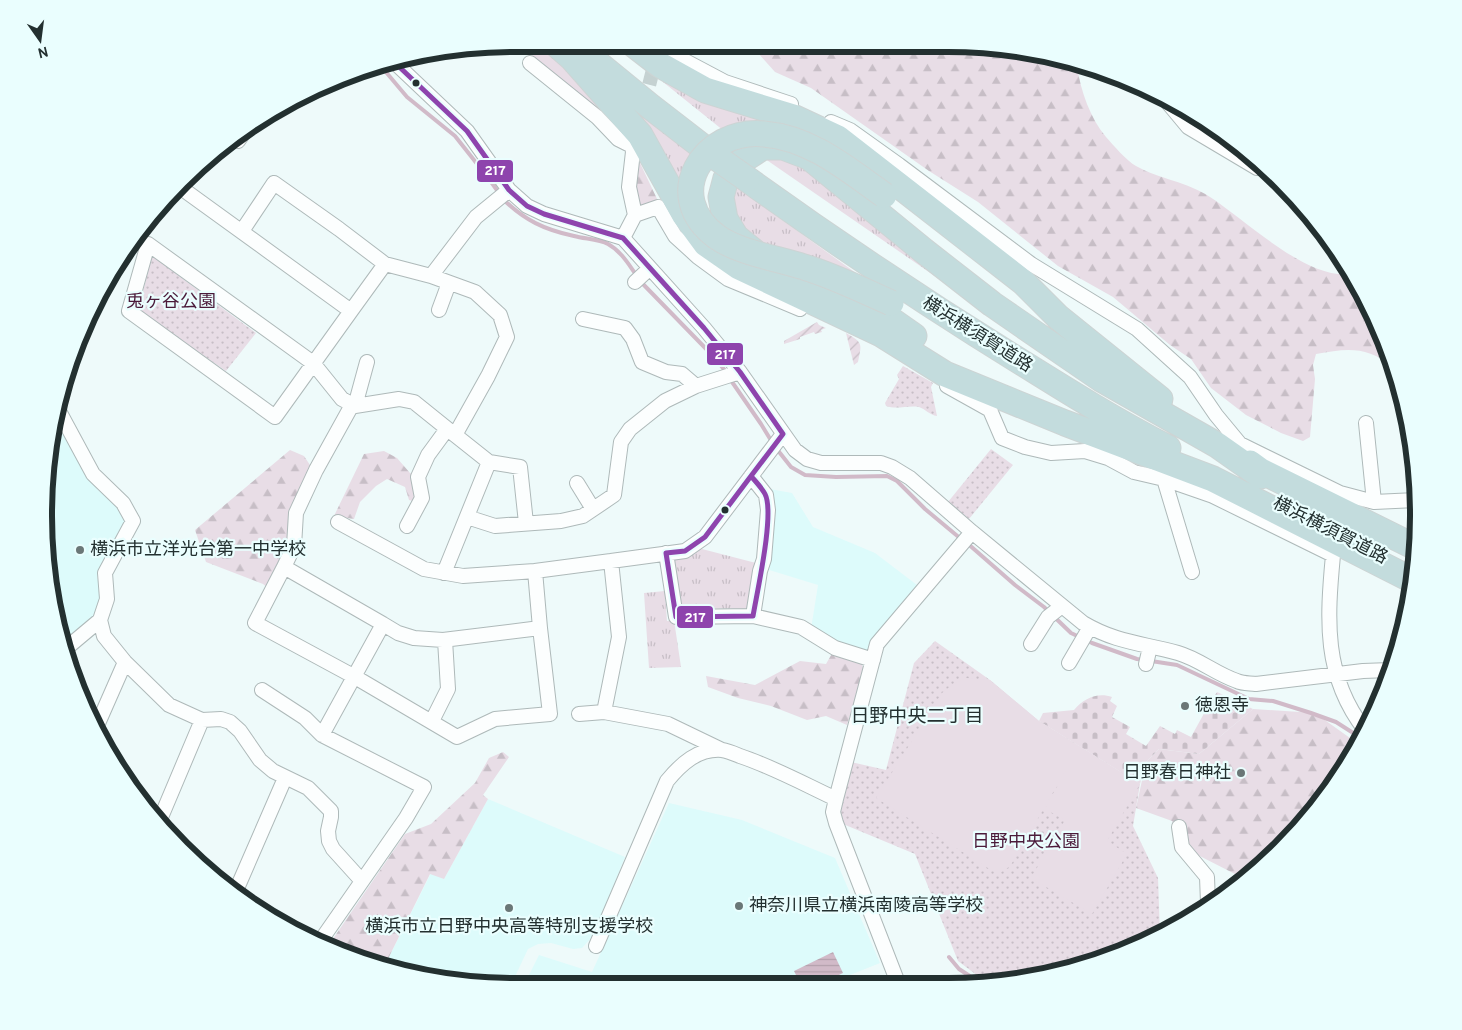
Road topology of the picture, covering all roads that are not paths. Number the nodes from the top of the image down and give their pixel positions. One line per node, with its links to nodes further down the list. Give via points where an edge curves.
1 (565, 52): 28 (highway, via 640,135 684,214 706,244 739,267 881,334 945,374)
2 (584, 52): 9 (highway, 横浜横須賀道路, via 651,107)
3 (611, 52): 9 (highway, 横浜横須賀道路)
4 (643, 52): 21 (highway, via 705,90 793,117 838,138 1023,282)
5 (668, 52): 39 (street, via 726,82 794,105 850,130 1031,264 1137,329 1190,377 1240,444 1340,493)
6 (530, 63): 13 (street, via 597,117 618,139 634,145 629,186)
7 (399, 67): 11 (street, via 467,131)
8 (1177, 114): 10 (street, via 1188,127)
9 (725, 152): 27 (highway, 横浜横須賀道路)
10 (1244, 160)
11 (508, 190): 15 (street, via 527,206 544,214); 17 (street, via 476,217)
12 (185, 191): 14 (street)
13 (635, 216): 15 (street); 36 (street, via 658,207 675,236 728,279 868,340 990,410 1002,438 1051,453 1085,451 1108,458 1134,472)
14 (242, 231): 16 (street, via 274,183); 19 (street)
15 (613, 239): 25 (street, via 643,274 704,328)
16 (385, 264): 17 (street); 19 (street)
17 (431, 276): 18 (street)
18 (449, 283): 20 (street); 32 (street, via 475,292 500,315 506,337 488,376)
19 (351, 310): 24 (street)
20 (439, 310)
21 (1058, 317): 27 (highway, bridge, via 1017,293 826,154 801,142 754,134 733,138 710,151 695,169 691,203 703,224 718,238 830,276 891,303 1025,376); 46 (highway, via 1171,407 1261,471)
22 (583, 319): 26 (street, via 625,328 642,362 666,372 682,374)
23 (367, 362): 29 (street)
24 (313, 363): 24 (street, via 275,417 129,311 148,244); 29 (street, via 342,399)
25 (738, 373): 26 (street); 33 (street)
26 (696, 386): 40 (street, via 665,401 630,429 620,442 614,495)
27 (1093, 389): 28 (highway, via 809,157 783,147 763,147 742,160 726,178 720,197 725,219 736,237 754,253 884,315); 47 (highway, 横浜横須賀道路, via 1217,445 1261,476); 51 (highway, 横浜横須賀道路, via 1159,444)
28 (993, 393): 55 (highway, via 1213,479)
29 (354, 405): 32 (street, via 400,399 414,402); 50 (street, via 316,470 296,513 294,546)
30 (63, 418): 58 (street, via 93,474 123,503 133,521 105,573 107,600)
31 (1366, 423): 39 (street)
32 (451, 432): 34 (street); 44 (street, via 428,455 418,477 422,498)
33 (781, 437): 35 (street); 45 (street, via 807,459 821,463 892,466 910,478)
34 (489, 462): 41 (street); 43 (street, via 520,467)
35 (752, 476): 48 (street, via 705,538 685,551); 57 (street, via 766,495 768,510 764,559)
36 (1164, 479): 53 (street); 69 (street, via 1213,496 1334,555 1328,607 1331,651)
37 (578, 483): 40 (street)
38 (1410, 500): 39 (street)
39 (1374, 502)
40 (593, 509): 43 (street, via 583,516 561,521)
41 (467, 517): 43 (street, via 495,526); 54 (street)
42 (338, 522): 54 (street, via 424,569)
43 (526, 523)
44 (407, 526)
45 (971, 534): 56 (street); 65 (street, via 877,644)
46 (1409, 544)
47 (1408, 551)
48 (666, 553): 49 (street); 57 (street, via 676,617)
49 (611, 561): 52 (street); 72 (street, via 619,637)
50 (284, 567): 59 (street); 70 (street, via 255,623)
51 (1407, 570)
52 (535, 571): 54 (street, via 463,576); 60 (street)
53 (1192, 572)
54 (444, 573)
55 (1406, 577)
56 (1056, 610): 61 (street); 64 (street)
57 (753, 616): 65 (street, via 801,628 836,648)
58 (100, 620): 63 (street); 66 (street, via 104,636)
59 (383, 624): 62 (street, via 414,638); 70 (street)
60 (540, 628): 62 (street); 76 (street, via 550,714 495,719 457,737)
61 (1086, 634): 67 (street); 69 (street, via 1118,640 1148,655 1178,653 1193,659 1226,683 1256,684)
62 (445, 640): 76 (street, via 448,689)
63 (71, 644)
64 (1031, 644)
65 (873, 660): 81 (street)
66 (125, 662): 74 (street); 75 (street, via 169,705)
67 (1069, 663)
68 (1383, 670): 69 (street)
69 (1337, 675): 77 (street)
70 (354, 677): 76 (street); 78 (street)
71 (262, 690): 78 (street, via 305,718)
72 (604, 712): 73 (street); 79 (street, via 668,724)
73 (579, 714)
74 (100, 719)
75 (202, 720): 80 (street, via 221,718 236,727 260,760); 82 (street)
76 (432, 721)
77 (1360, 724)
78 (322, 735): 84 (street, via 424,788)
79 (722, 750): 81 (street, via 754,761); 88 (street, via 692,758 680,765 667,781)
80 (285, 778): 84 (street, via 308,788 331,811 328,831 333,850); 85 (street)
81 (836, 799): 89 (street, via 836,824)
82 (162, 814)
83 (1179, 826): 86 (street, via 1182,848 1207,877)
84 (362, 880): 87 (street)
85 (238, 886)
86 (1208, 897)
87 (324, 936)
88 (596, 946)
89 (896, 978)

